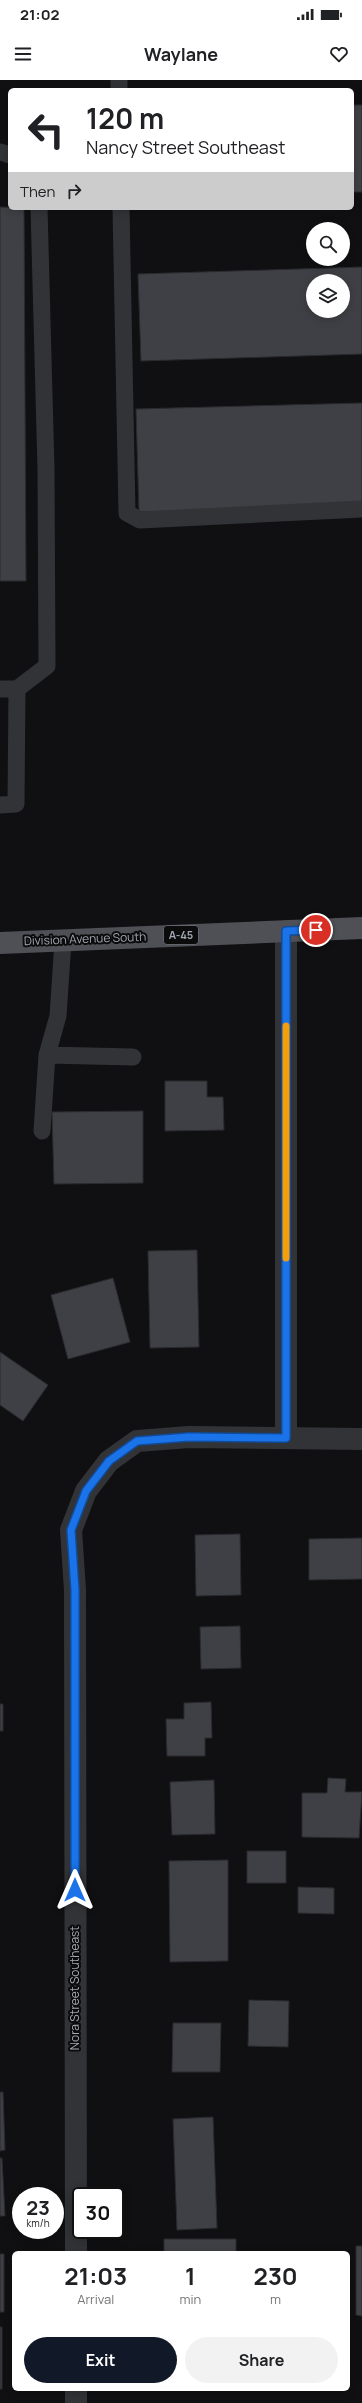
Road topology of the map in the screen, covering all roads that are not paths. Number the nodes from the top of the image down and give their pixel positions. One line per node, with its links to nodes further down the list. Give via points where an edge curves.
1 (39, 210): 4 (lane, via 46,469 47,666)
2 (121, 210): 3 (lane, via 126,513 140,520)
3 (362, 509)
4 (8, 689): 5 (lane, via 16,804)
5 (0, 805)
6 (362, 928): 7 (main road, Division Avenue South / A-45)
7 (286, 931): 8 (main road, Division Avenue South / A-45); 13 (street)
8 (63, 940): 9 (main road, Division Avenue South / A-45); 10 (lane, via 58,1016)
9 (0, 943)
10 (47, 1055): 11 (lane); 12 (lane)
11 (133, 1057)
12 (42, 1131)
13 (286, 1438): 14 (street, Nora Street Southeast); 15 (street, Nora Street Southeast, via 189,1437 137,1441 109,1461 86,1491 71,1530 75,1590)
14 (362, 1439)
15 (76, 2251)
16 (76, 2391): 17 (street)
17 (76, 2403)

